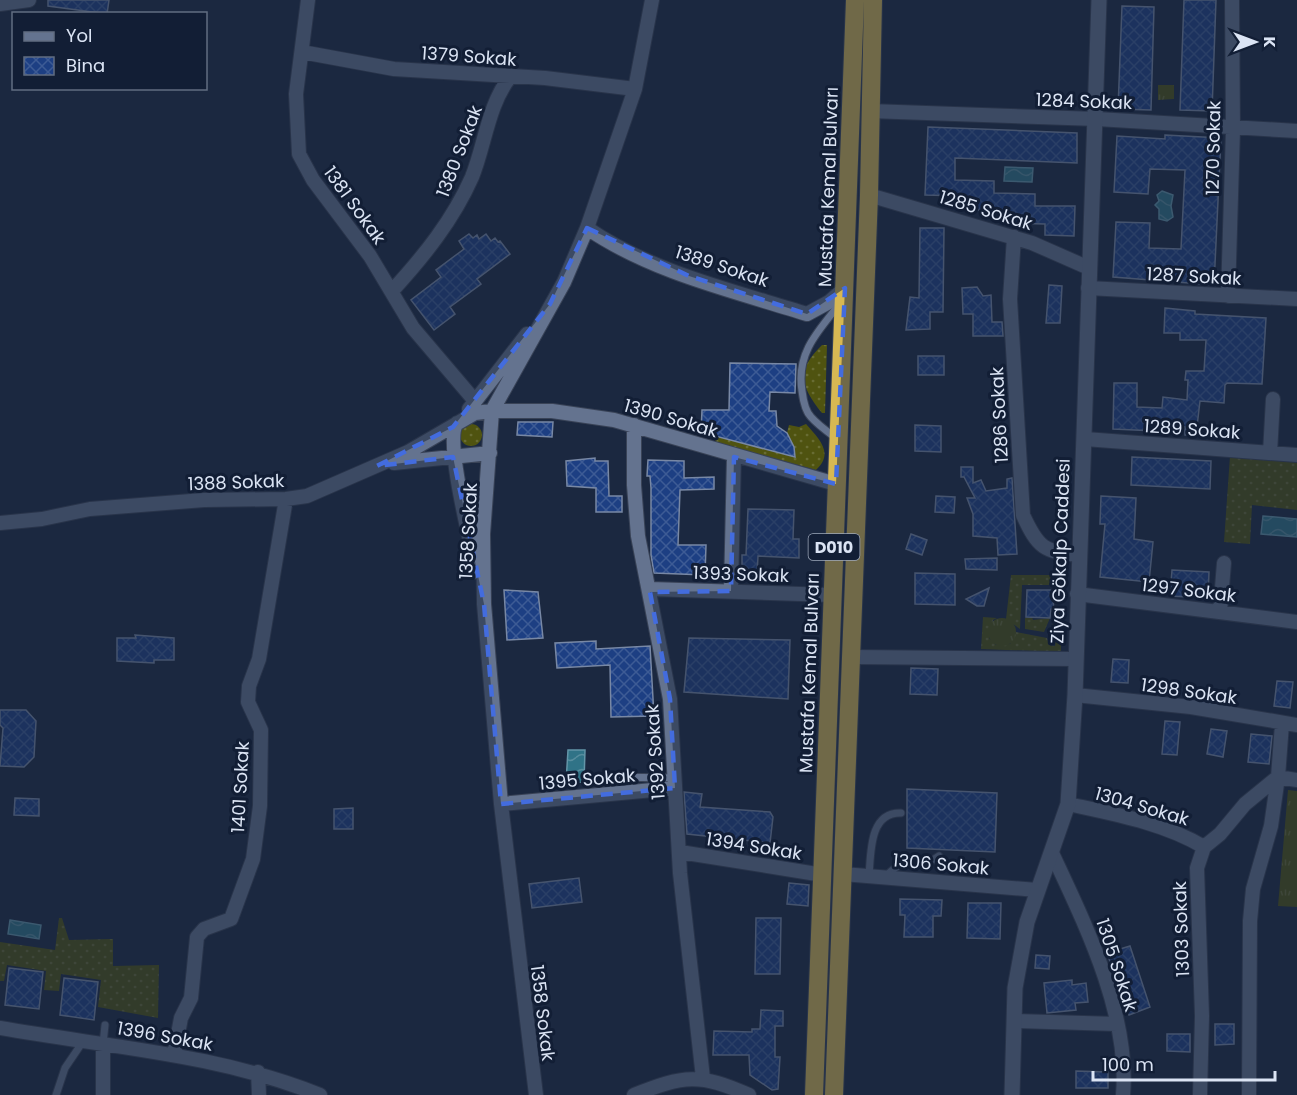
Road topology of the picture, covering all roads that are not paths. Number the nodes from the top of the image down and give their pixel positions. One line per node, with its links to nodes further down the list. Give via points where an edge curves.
1 (29, 0): 8 (street)
2 (308, 0): 9 (street, 1381 Sokak)
3 (652, 0): 11 (street, 1358 Sokak)
4 (855, 0): 22 (highway, Mustafa Kemal Bulvarı / D010)
5 (873, 0): 12 (highway, D010)
6 (1099, 0): 13 (street, Ziya Gökalp Caddesi)
7 (1232, 0): 14 (street, 1270 Sokak)
8 (0, 4)
9 (302, 52): 10 (street, 1379 Sokak, via 394,69); 21 (street, 1381 Sokak, via 296,94 299,154 313,180)
10 (510, 77): 11 (street, 1379 Sokak); 21 (street, 1380 Sokak, via 490,118 472,176 447,225)
11 (635, 89): 17 (street, 1358 Sokak)
12 (870, 111): 13 (street, 1284 Sokak); 16 (highway, D010)
13 (1096, 119): 14 (street, 1284 Sokak); 19 (street, Ziya Gökalp Caddesi)
14 (1233, 129): 15 (street, 1284 Sokak); 23 (street, 1270 Sokak)
15 (1297, 131)
16 (868, 195): 18 (street, 1285 Sokak); 51 (highway, D010)
17 (587, 228): 22 (street, 1389 Sokak, via 624,249 688,276 807,314); 25 (street, 1358 Sokak)
18 (1014, 237): 19 (street, 1285 Sokak); 42 (street, 1286 Sokak, via 1010,299 1023,516 1032,537 1043,548)
19 (1089, 268): 20 (street, Ziya Gökalp Caddesi)
20 (1088, 288): 23 (street, 1287 Sokak); 31 (street, Ziya Gökalp Caddesi)
21 (392, 291): 27 (street, 1381 Sokak, via 413,328)
22 (844, 293): 32 (highway, Mustafa Kemal Bulvarı / D010); 32 (lane, via 804,352 800,367 803,400 810,417)
23 (1228, 296): 24 (street, 1287 Sokak)
24 (1297, 299)
25 (550, 304): 27 (street); 28 (street, 1358 Sokak)
26 (1273, 399): 34 (street)
27 (475, 401): 30 (street)
28 (492, 411): 29 (street, 1390 Sokak, via 552,411); 30 (street, 1388 Sokak, via 475,413); 33 (street, 1358 Sokak)
29 (634, 425): 36 (street, 1390 Sokak); 44 (street, 1392 Sokak, via 638,536)
30 (453, 428): 37 (street); 38 (street, 1388 Sokak)
31 (1084, 439): 34 (street, 1289 Sokak); 42 (street, Ziya Gökalp Caddesi)
32 (838, 440): 39 (highway, Mustafa Kemal Bulvarı / D010)
33 (490, 453): 37 (street); 48 (street, 1358 Sokak, via 483,534)
34 (1270, 453): 35 (street, 1289 Sokak)
35 (1297, 455)
36 (734, 456): 39 (street, 1390 Sokak); 45 (street)
37 (454, 457): 38 (street); 48 (street)
38 (377, 466): 40 (street, 1388 Sokak, via 307,496)
39 (836, 484): 47 (highway, Mustafa Kemal Bulvarı / D010)
40 (286, 499): 41 (street, 1388 Sokak, via 90,509); 78 (street, 1401 Sokak, via 259,659 249,686 248,702 261,730 262,749 253,859 231,919 204,929 197,937 191,998 181,1018)
41 (0, 523)
42 (1079, 555): 46 (street, Ziya Gökalp Caddesi)
43 (1224, 563): 49 (street)
44 (650, 589): 45 (street, 1393 Sokak); 59 (street, 1392 Sokak, via 670,699)
45 (731, 591): 47 (street, 1393 Sokak)
46 (1077, 594): 49 (street, 1297 Sokak); 52 (street, Ziya Gökalp Caddesi)
47 (832, 595): 68 (highway, Mustafa Kemal Bulvarı / D010)
48 (484, 603): 60 (street, 1358 Sokak)
49 (1220, 612): 50 (street, 1297 Sokak)
50 (1297, 622)
51 (851, 657): 52 (street); 67 (highway, D010)
52 (1075, 659): 53 (street, Ziya Gökalp Caddesi)
53 (1075, 694): 54 (street, 1298 Sokak, via 1191,707); 61 (street, Ziya Gökalp Caddesi)
54 (1282, 724): 55 (street, 1298 Sokak); 57 (street)
55 (1297, 726)
56 (609, 777): 59 (lane)
57 (1278, 777): 58 (street); 63 (street, via 1245,804); 93 (street, via 1250,921)
58 (1297, 780)
59 (675, 783): 60 (street, 1395 Sokak); 64 (street, 1392 Sokak)
60 (501, 804): 85 (street, 1358 Sokak)
61 (1068, 804): 63 (street, 1304 Sokak, via 1119,815 1186,837); 65 (street, Ziya Gökalp Caddesi)
62 (901, 813): 69 (lane, via 879,823 874,831)
63 (1204, 847): 92 (street, 1303 Sokak, via 1197,868 1202,1016)
64 (680, 852): 68 (street, 1394 Sokak); 80 (street, 1392 Sokak)
65 (1052, 853): 71 (street, Ziya Gökalp Caddesi); 73 (street, 1305 Sokak, via 1089,933)
66 (939, 856): 70 (lane, via 935,860 902,862)
67 (843, 874): 69 (street, 1306 Sokak); 89 (highway, D010)
68 (823, 875): 88 (highway, Mustafa Kemal Bulvarı / D010)
69 (868, 876): 70 (street, 1306 Sokak)
70 (886, 878): 71 (street, 1306 Sokak)
71 (1037, 890): 72 (street, Ziya Gökalp Caddesi, via 1015,988)
72 (1014, 1021): 73 (street); 90 (street, Ziya Gökalp Caddesi)
73 (1118, 1024): 91 (street, 1305 Sokak, via 1125,1074)
74 (105, 1025): 77 (lane)
75 (0, 1028): 76 (street, 1396 Sokak)
76 (82, 1043): 77 (street, 1396 Sokak); 81 (lane, via 65,1068)
77 (103, 1044): 78 (street, 1396 Sokak); 82 (street)
78 (174, 1055): 79 (street, 1396 Sokak)
79 (258, 1072): 83 (street); 84 (street, 1396 Sokak)
80 (703, 1078): 86 (street, via 656,1086); 87 (street)
81 (56, 1095)
82 (103, 1095)
83 (259, 1095)
84 (320, 1095)
85 (536, 1095)
86 (634, 1095)
87 (749, 1095)
88 (814, 1095)
89 (834, 1095)
90 (1012, 1095)
91 (1123, 1095)
92 (1200, 1095)
93 (1249, 1095)

